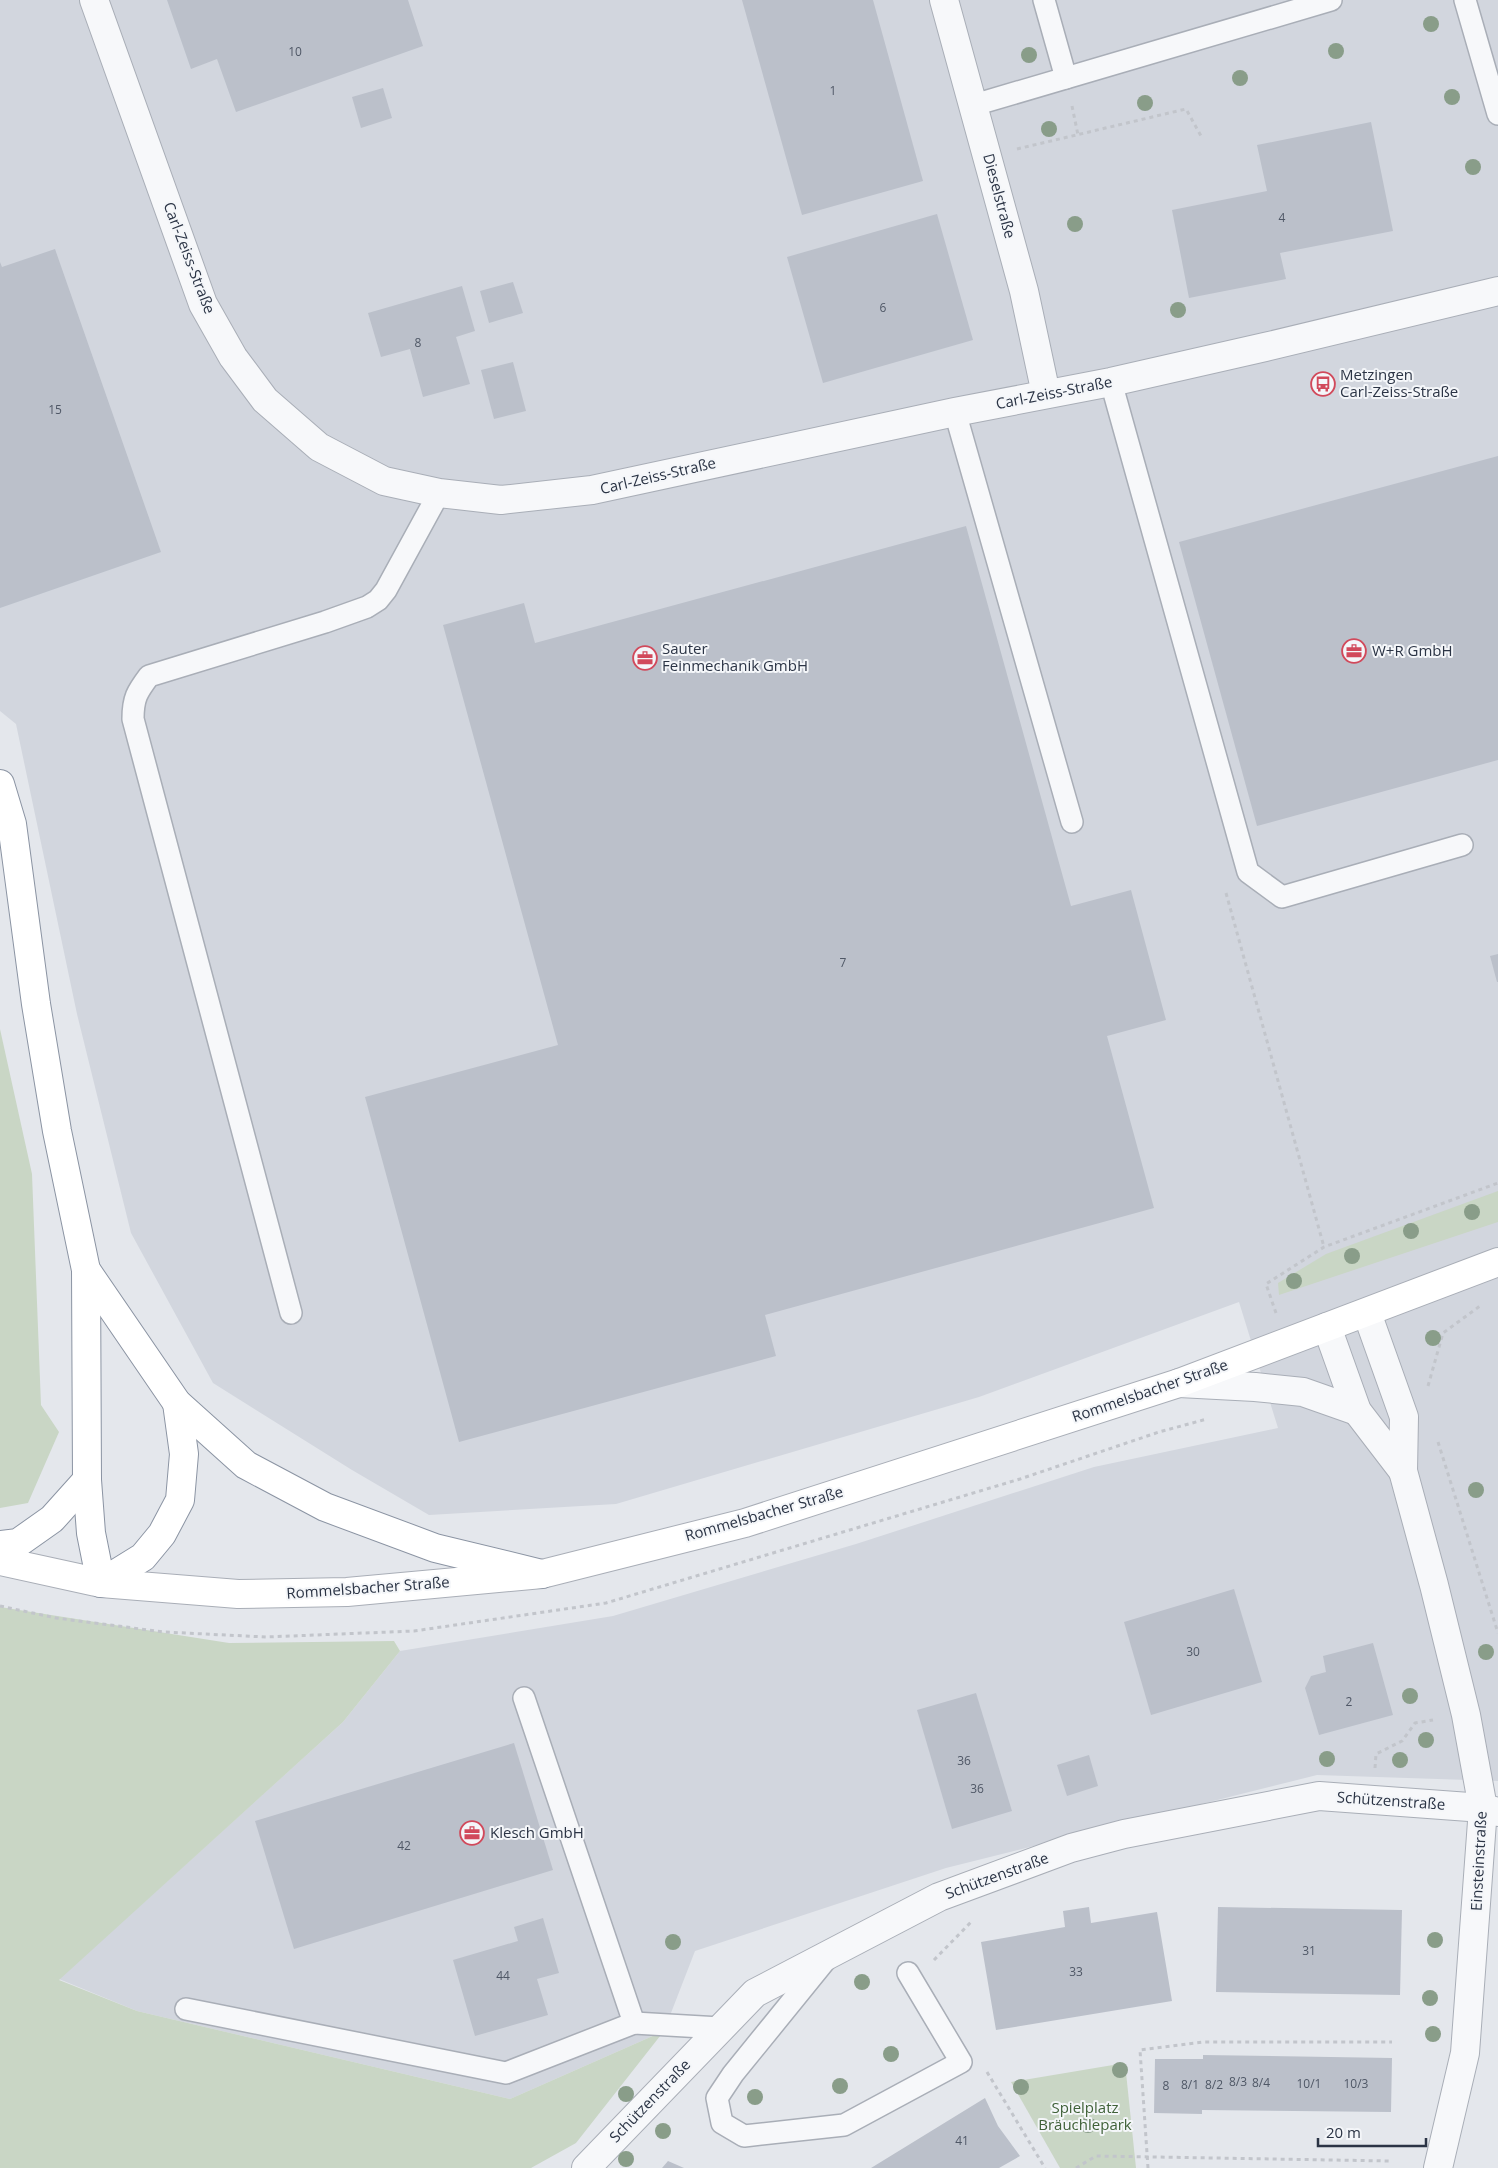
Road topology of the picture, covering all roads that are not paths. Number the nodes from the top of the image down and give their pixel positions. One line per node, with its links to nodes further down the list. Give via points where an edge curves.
1 (94, 0): 13 (street, Carl-Zeiss-Straße, via 204,304 233,357 265,400 319,447 384,481)
2 (944, 0): 7 (street, Dieselstraße)
3 (1044, 0): 6 (lane)
4 (1331, 0): 6 (lane)
5 (1465, 0): 8 (lane)
6 (1066, 78): 7 (lane)
7 (974, 105): 11 (street, Dieselstraße, via 1024,291)
8 (1498, 114)
9 (1498, 291): 10 (street, Carl-Zeiss-Straße)
10 (1111, 382): 11 (street, Carl-Zeiss-Straße); 17 (lane, via 1248,872 1282,897)
11 (1046, 394): 12 (street, Carl-Zeiss-Straße)
12 (955, 412): 13 (street, Carl-Zeiss-Straße, via 592,490 501,500); 16 (lane)
13 (439, 493): 20 (lane, via 378,600 325,622 149,676 136,693 133,705 133,719)
14 (0, 784): 15 (main road)
15 (6, 817): 19 (main road, via 56,1131)
16 (1072, 822)
17 (1462, 845)
18 (1498, 1262): 21 (main road, Rommelsbacher Straße)
19 (86, 1270): 24 (main road); 27 (main road)
20 (291, 1313)
21 (1367, 1313): 22 (main road, Rommelsbacher Straße); 26 (street, Einsteinstraße, via 1404,1417)
22 (1327, 1328): 23 (main road, Rommelsbacher Straße); 25 (street, Einsteinstraße)
23 (1179, 1383): 25 (street, via 1304,1392); 30 (main road, Rommelsbacher Straße, via 745,1523)
24 (177, 1403): 30 (main road, via 246,1465 325,1507 435,1548); 31 (main road, via 184,1454 180,1500 162,1534 143,1556)
25 (1364, 1421): 26 (street, Einsteinstraße)
26 (1403, 1471): 33 (street, Einsteinstraße)
27 (87, 1480): 28 (main road, via 52,1519 18,1543); 31 (main road, via 91,1533)
28 (0, 1545)
29 (0, 1561): 31 (main road, Rommelsbacher Straße)
30 (542, 1574): 31 (main road, Rommelsbacher Straße, via 347,1592 238,1594)
31 (101, 1583)
32 (524, 1698): 37 (lane)
33 (1491, 1810): 34 (street, Schützenstraße, via 1319,1796 1124,1834 1071,1848 939,1897); 40 (street, Einsteinstraße, via 1465,2054)
34 (832, 1951): 35 (lane, via 716,2098 722,2124 744,2136 844,2125 961,2062); 38 (street, Schützenstraße, via 755,1993)
35 (908, 1973)
36 (186, 2009): 37 (lane, via 506,2073)
37 (634, 2023): 38 (lane)
38 (720, 2028): 39 (street, Schützenstraße)
39 (586, 2168)
40 (1438, 2168)

